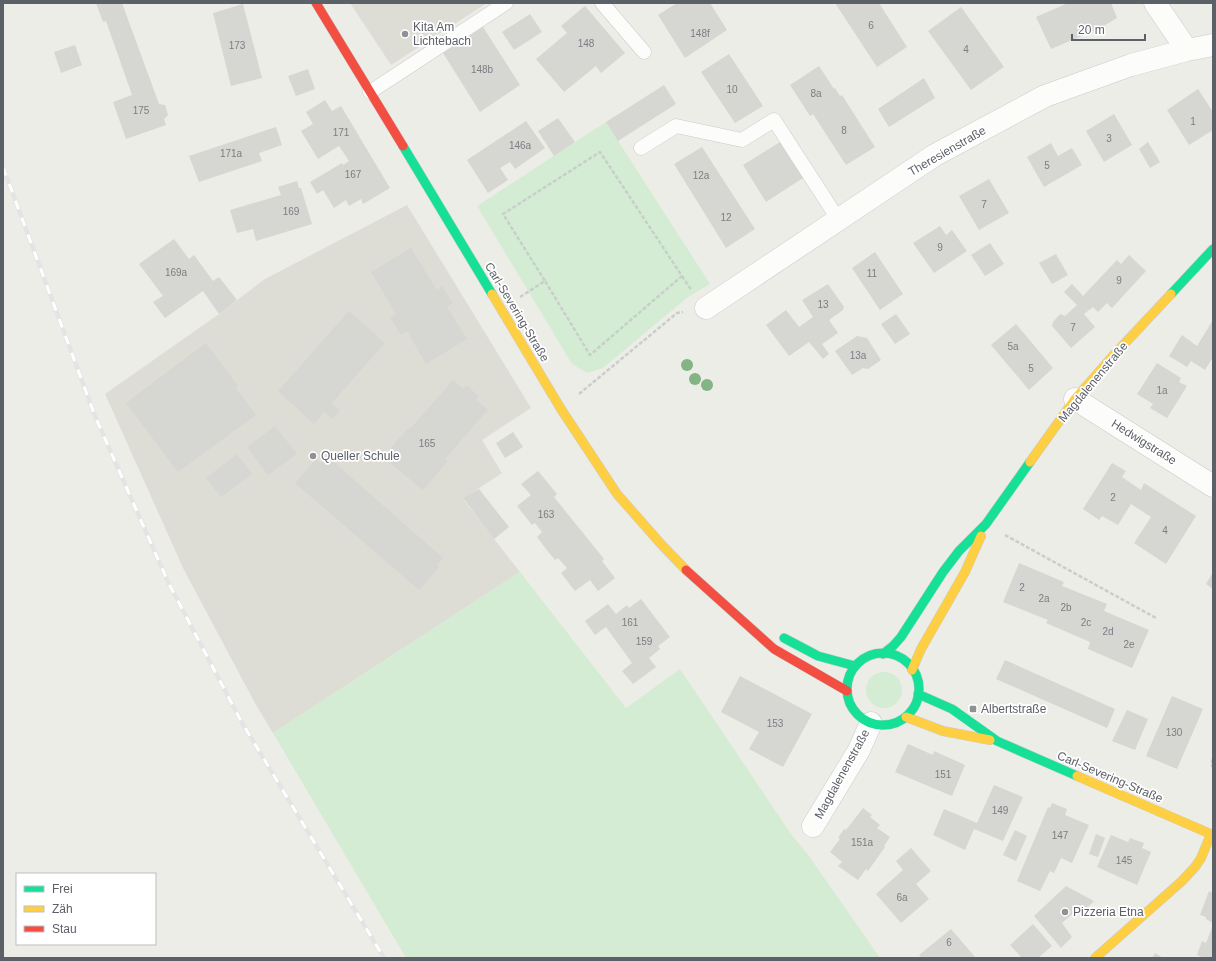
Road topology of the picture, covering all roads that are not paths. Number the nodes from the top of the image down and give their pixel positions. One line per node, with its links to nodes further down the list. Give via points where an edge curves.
1 (316, 3): 8 (street, Carl-Severing-Straße)
2 (506, 3): 8 (lane)
3 (602, 3): 7 (lane)
4 (1155, 3): 6 (street)
5 (1213, 46): 6 (street, Theresienstraße)
6 (1187, 50): 10 (street, Theresienstraße, via 1131,65 1045,96 936,155)
7 (644, 52)
8 (370, 92): 16 (street, Carl-Severing-Straße, via 561,408 617,494 688,572)
9 (642, 148): 10 (lane, via 676,126 742,140 774,120)
10 (838, 219): 12 (street, Theresienstraße)
11 (1213, 249): 13 (street, Magdalenenstraße)
12 (706, 308)
13 (1075, 399): 14 (street, Hedwigstraße); 15 (street, Magdalenenstraße)
14 (1213, 486)
15 (986, 524): 19 (street, Magdalenenstraße, via 959,551 901,637); 21 (street, Magdalenenstraße, via 965,572 921,649)
16 (730, 609): 17 (street, Carl-Severing-Straße); 22 (street, Carl-Severing-Straße, via 774,649)
17 (762, 627)
18 (775, 634): 20 (street, via 818,656)
19 (883, 654): 20 (street, via 872,655); 21 (street, via 904,661)
20 (855, 666): 22 (street, via 847,682)
21 (912, 670): 23 (street)
22 (847, 691): 25 (street, via 854,710 861,718)
23 (918, 694): 24 (street, via 912,710); 26 (street, Carl-Severing-Straße, via 952,709)
24 (906, 717): 25 (street, via 895,723); 26 (street, Carl-Severing-Straße, via 943,731)
25 (871, 723): 27 (street, Magdalenenstraße, via 859,750)
26 (997, 741): 28 (street, Carl-Severing-Straße)
27 (813, 826)
28 (1212, 835): 29 (street, via 1201,858 1182,881)
29 (1095, 958)

